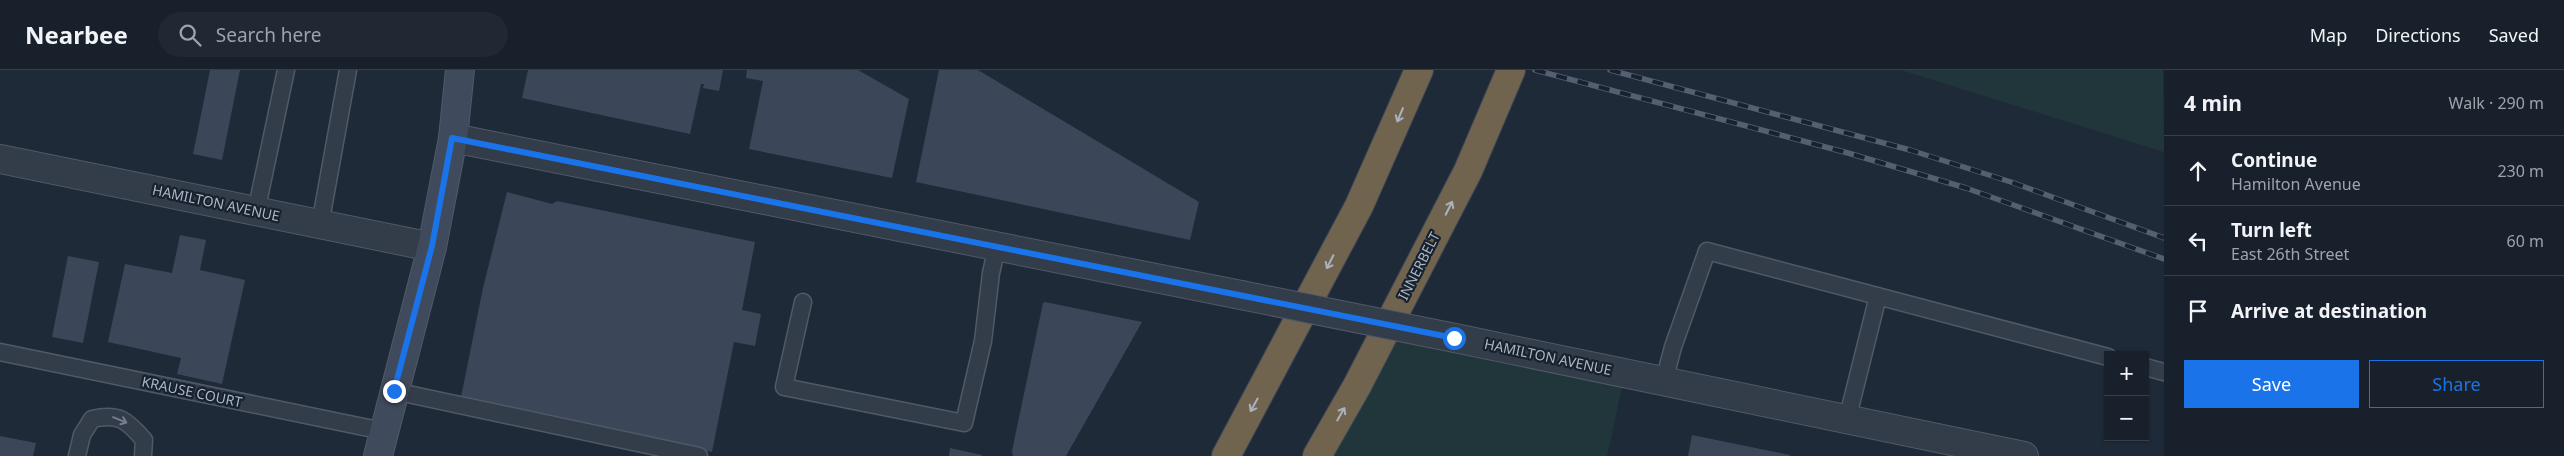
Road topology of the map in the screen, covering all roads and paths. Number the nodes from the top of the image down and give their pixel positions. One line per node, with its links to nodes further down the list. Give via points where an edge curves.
1 (286, 70): 8 (lane)
2 (348, 70): 9 (lane)
3 (460, 70): 6 (street)
4 (1419, 70): 25 (highway, one-way to 25, via 1359,206)
5 (1511, 70): 26 (highway, INNERBELT, one-way to 5, via 1357,386 1468,171)
6 (452, 138): 10 (street); 11 (street, HAMILTON AVENUE)
7 (0, 159): 8 (street, HAMILTON AVENUE)
8 (256, 212): 9 (street, HAMILTON AVENUE)
9 (320, 225): 10 (street, HAMILTON AVENUE)
10 (432, 246): 19 (street)
11 (997, 246): 13 (lane, via 983,341 964,423 784,387); 18 (street, HAMILTON AVENUE, bridge)
12 (1878, 296): 15 (lane); 18 (lane, via 1707,250); 20 (lane)
13 (804, 302)
14 (0, 352): 21 (lane, KRAUSE COURT)
15 (2104, 356)
16 (2149, 368): 17 (lane)
17 (2164, 372)
18 (1664, 381): 20 (street, HAMILTON AVENUE)
19 (394, 391): 21 (street); 24 (lane)
20 (1847, 420): 27 (street, HAMILTON AVENUE)
21 (380, 444)
22 (77, 456): 23 (lane, one-way to 23, via 82,435 92,419 108,416 122,419 132,426 144,440)
23 (143, 456)
24 (699, 456)
25 (1226, 456)
26 (1317, 456)
27 (2024, 456)

